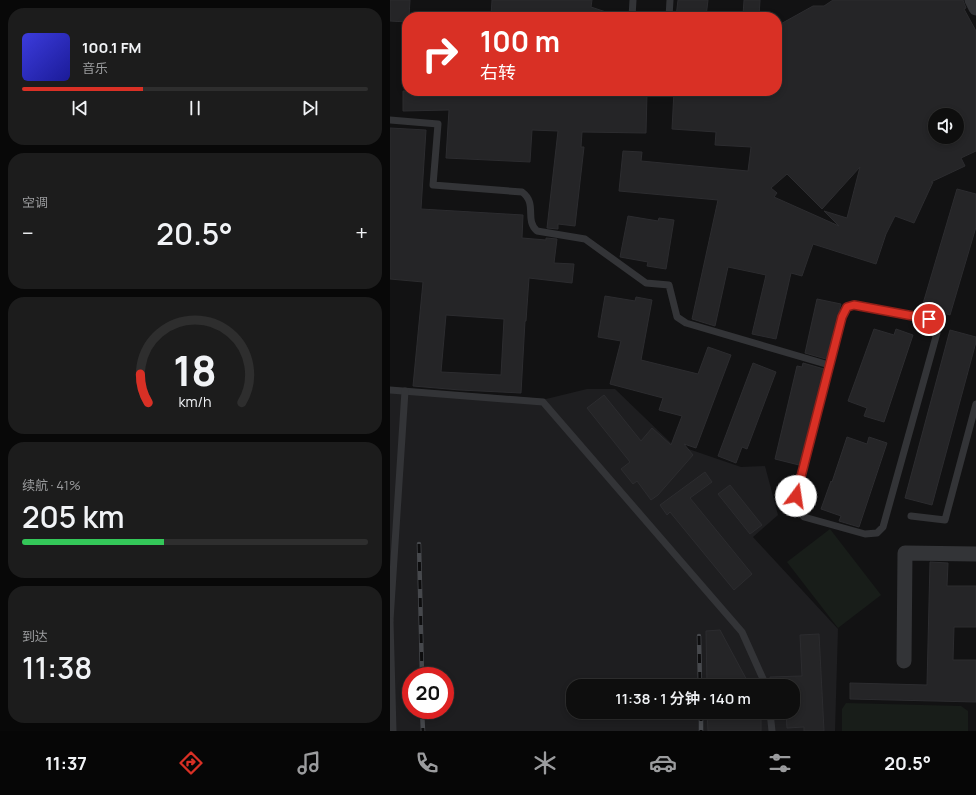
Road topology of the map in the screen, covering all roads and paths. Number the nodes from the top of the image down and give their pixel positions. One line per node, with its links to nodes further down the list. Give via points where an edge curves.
1 (634, 0): 5 (lane)
2 (670, 0): 6 (lane)
3 (972, 0): 4 (street)
4 (976, 8)
5 (633, 12)
6 (669, 12)
7 (390, 120): 8 (lane, via 438,124 433,185 522,192 528,196 531,205 530,221 537,231 585,239 646,283 669,285 678,317 686,323)
8 (830, 365): 8 (lane, via 796,496 796,508 804,517 865,534 876,533 883,527 937,333 935,325 929,319 854,305 847,307)
9 (390, 390): 10 (lane)
10 (405, 391): 14 (lane); 16 (lane, via 543,402 742,632)
11 (976, 404): 12 (lane, via 945,520)
12 (911, 516)
13 (976, 554): 15 (street, via 905,553)
14 (390, 620): 18 (lane)
15 (904, 661)
16 (763, 679)
17 (771, 719): 19 (lane)
18 (393, 731)
19 (772, 731)

